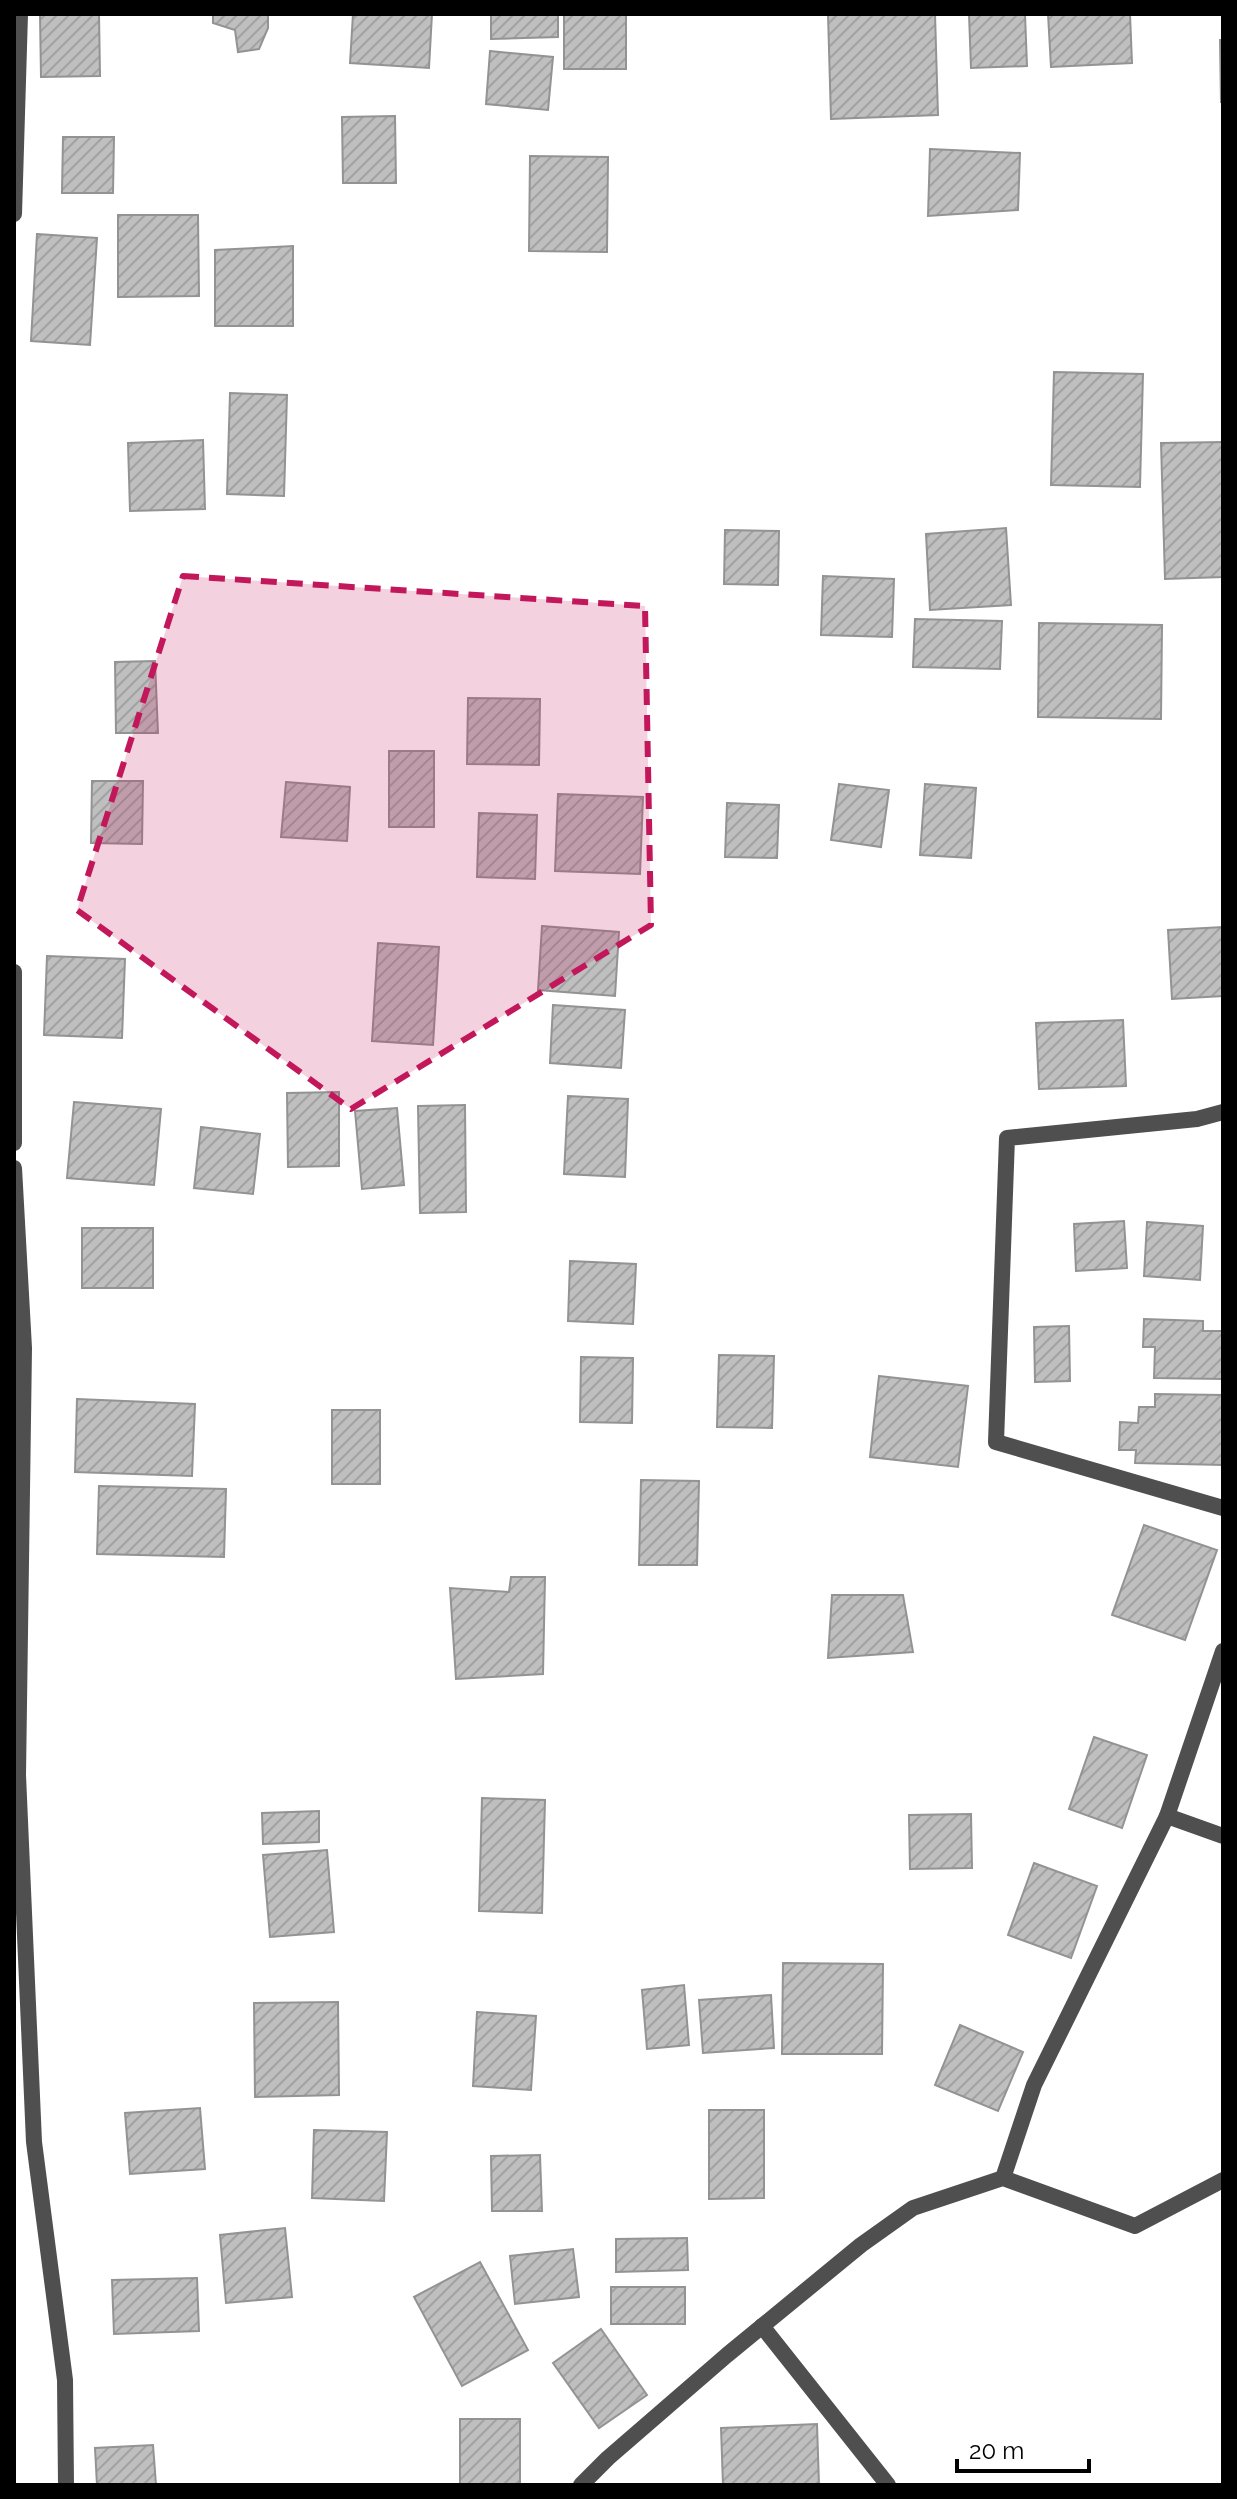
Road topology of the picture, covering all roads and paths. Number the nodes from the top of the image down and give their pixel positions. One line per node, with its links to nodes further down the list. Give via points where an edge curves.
1 (20, 14): 2 (street)
2 (14, 214)
3 (14, 972): 5 (street)
4 (1223, 1112): 7 (street, via 1007,1138 996,1442)
5 (14, 1143)
6 (14, 1168): 14 (street, via 24,1348 18,1775 34,2142 65,2380)
7 (1223, 1508)
8 (1223, 1651): 9 (street)
9 (1167, 1816): 10 (street); 11 (street, via 1034,2085)
10 (1223, 1836)
11 (1003, 2178): 12 (street, via 1135,2226); 13 (street, via 913,2208)
12 (1221, 2186)
13 (762, 2326): 15 (street); 16 (street)
14 (66, 2485)
15 (581, 2485)
16 (888, 2485)

